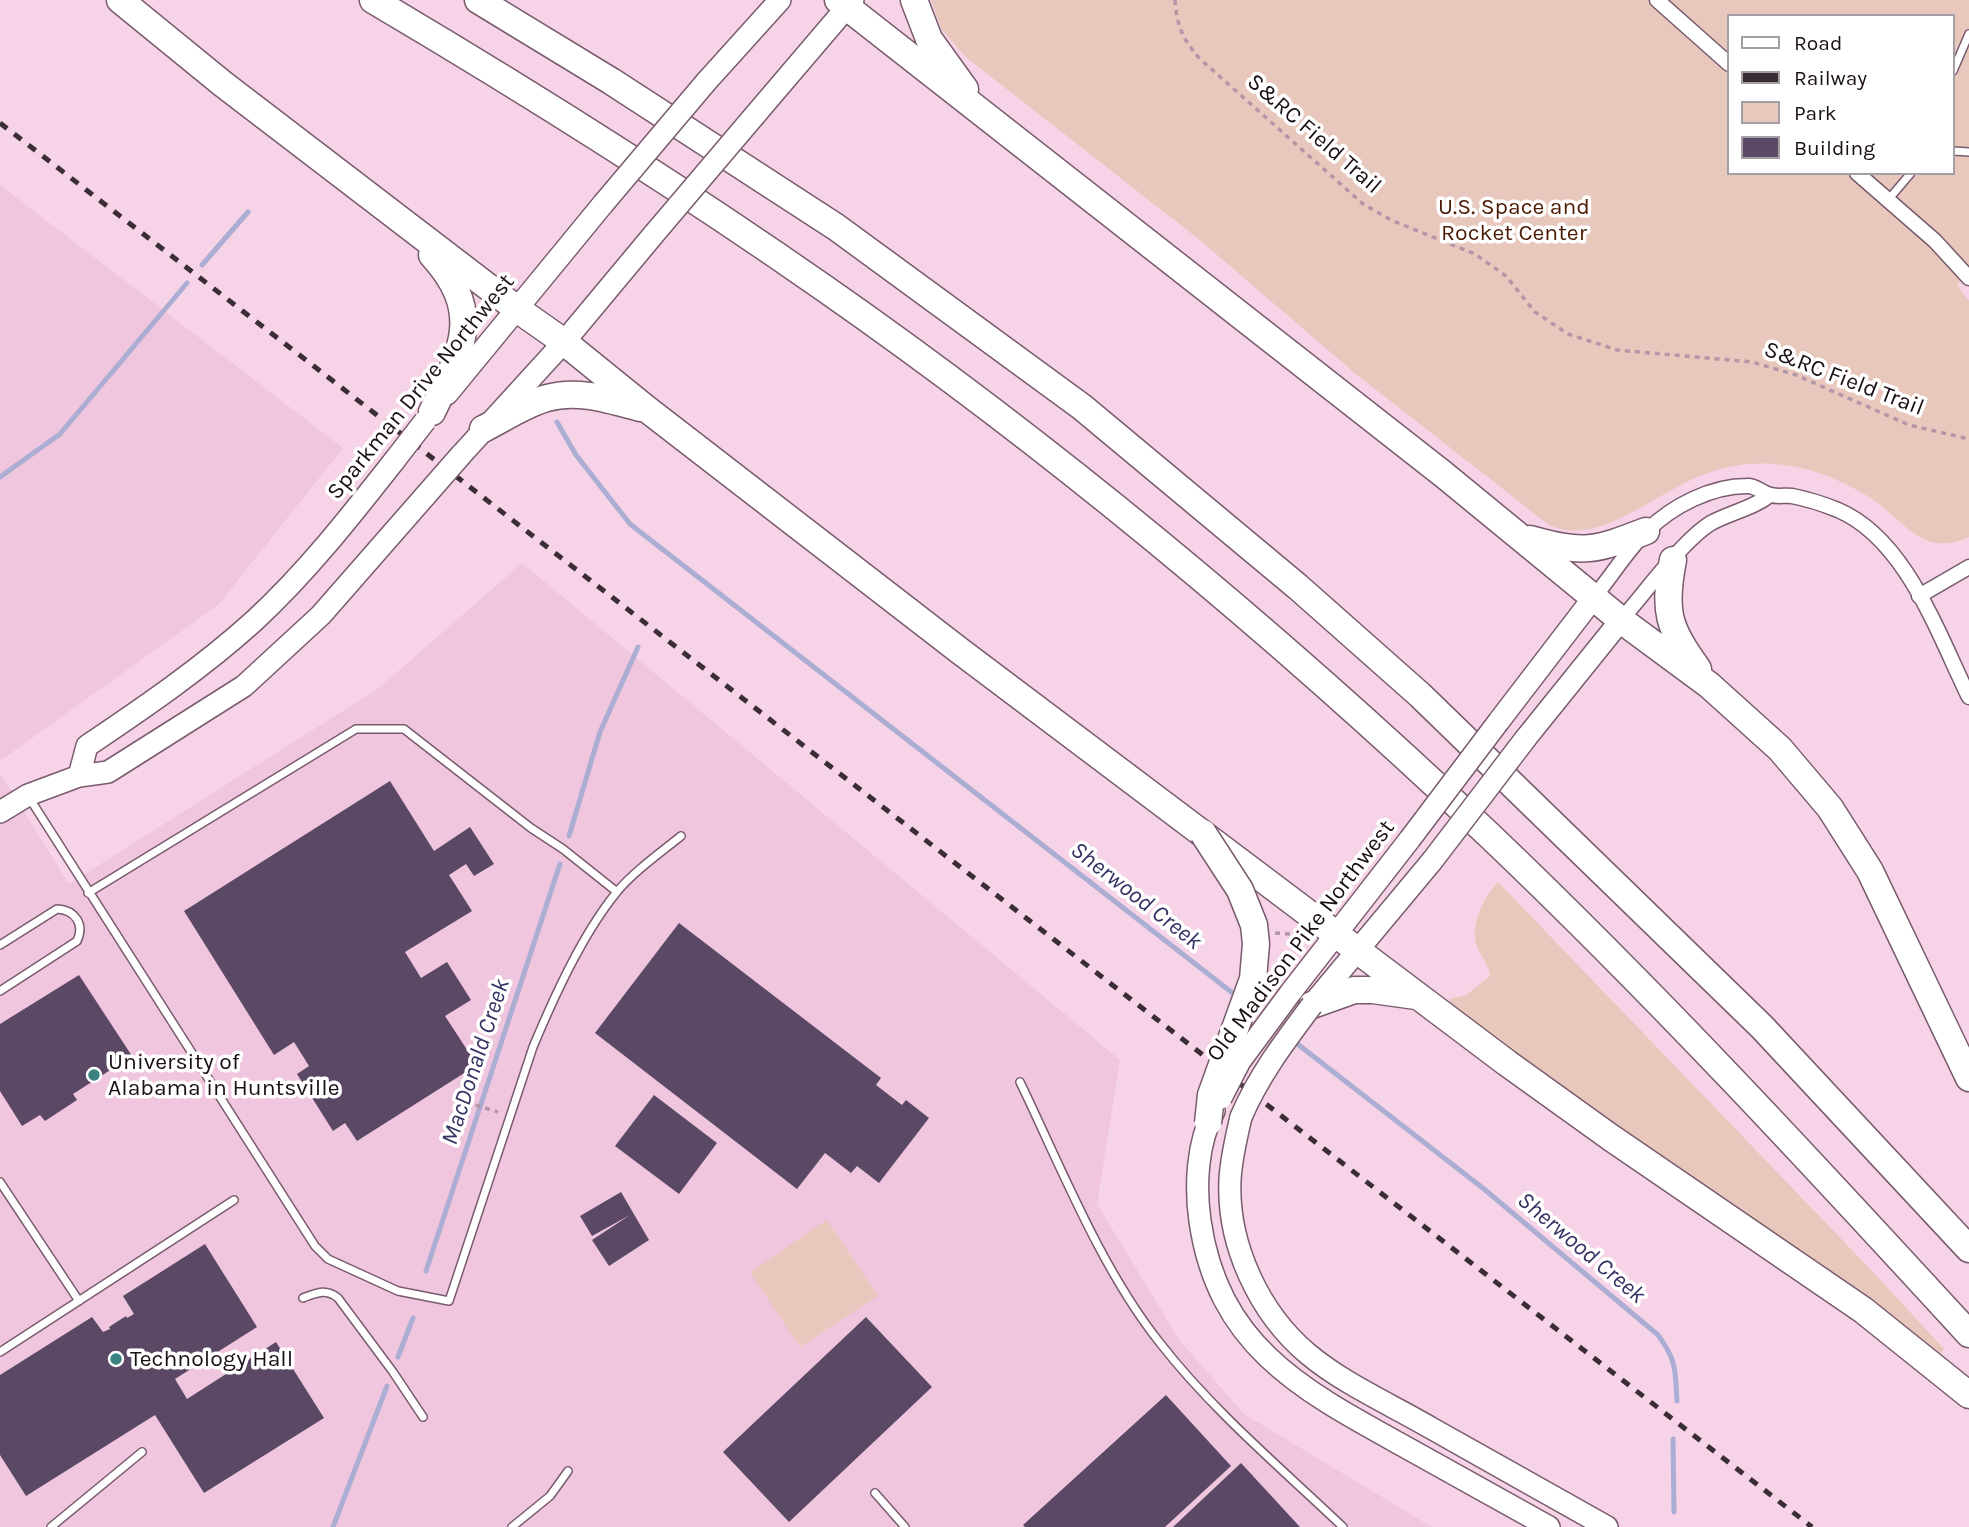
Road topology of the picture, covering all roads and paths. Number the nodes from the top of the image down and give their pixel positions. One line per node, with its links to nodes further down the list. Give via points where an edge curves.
1 (120, 0): 16 (highway)
2 (373, 0): 59 (highway, via 593,134 828,291 1029,441 1221,597 1405,757 1577,921)
3 (478, 0): 56 (highway, via 836,227 1082,407 1298,587 1420,695 1762,1027)
4 (780, 0): 18 (main road, Sparkman Drive Northwest, bridge)
5 (914, 0): 12 (highway, via 929,39)
6 (1175, 0): 23 (path, S&RC Field Trail, via 1177,22 1199,58 1363,204 1475,254 1506,276 1535,312 1568,334 1617,350 1752,362 1796,375 1909,425)
7 (1657, 0): 10 (street)
8 (846, 3): 12 (highway); 19 (main road, bridge)
9 (1969, 34): 11 (lane)
10 (1728, 63)
11 (1955, 66)
12 (984, 116): 26 (highway)
13 (1859, 175): 15 (street)
14 (1909, 175): 15 (lane)
15 (1888, 200): 17 (street)
16 (401, 220): 18 (highway); 21 (highway, via 441,264 463,310 458,357)
17 (1969, 278)
18 (517, 310): 19 (highway); 21 (main road, Sparkman Drive Northwest)
19 (564, 342): 20 (highway); 22 (main road)
20 (648, 410): 22 (highway, via 596,397 558,396 532,403); 37 (highway)
21 (429, 416): 34 (main road, Sparkman Drive Northwest, bridge, via 303,572 254,621 181,682 87,746)
22 (483, 429): 34 (main road, bridge, via 321,615 244,687 108,772)
23 (1969, 439)
24 (1770, 495): 25 (street, via 1749,485 1720,490 1691,500); 27 (street, via 1712,523); 29 (street, via 1816,502 1858,521 1888,546)
25 (1646, 531): 26 (highway, via 1584,550); 30 (street)
26 (1517, 535): 30 (highway)
27 (1673, 561): 31 (street); 32 (highway, via 1670,622)
28 (1969, 567): 29 (street)
29 (1919, 596): 33 (street)
30 (1594, 597): 31 (highway); 43 (main road, Old Madison Pike Northwest, bridge)
31 (1621, 620): 32 (highway); 45 (main road, Old Madison Pike Northwest, bridge)
32 (1709, 685): 49 (highway, via 1798,768 1851,837)
33 (1969, 697)
34 (79, 776): 35 (main road)
35 (28, 794): 36 (main road); 40 (lane)
36 (0, 812)
37 (1203, 833): 43 (highway); 52 (highway, bridge, via 1240,890 1254,925 1255,944 1253,979 1212,1095)
38 (681, 836): 39 (lane)
39 (617, 892): 40 (lane, via 404,729 368,729 356,730); 40 (lane, via 549,1008 449,1301 398,1292 328,1258 315,1246)
40 (89, 893)
41 (1264, 932): 42 (path)
42 (1302, 935)
43 (1337, 935): 45 (highway); 48 (main road, Old Madison Pike Northwest)
44 (0, 945): 46 (lane, via 57,909 68,910 80,924 77,941)
45 (1359, 951): 47 (highway); 48 (main road, Old Madison Pike Northwest)
46 (0, 991)
47 (1417, 996): 48 (highway, via 1354,990); 61 (highway, via 1579,1116 1863,1310)
48 (1302, 998): 52 (main road, Old Madison Pike Northwest, bridge, via 1240,1061); 71 (main road, Old Madison Pike Northwest, bridge, via 1241,1117 1231,1162 1234,1224 1254,1286 1285,1331 1309,1354)
49 (1969, 1078)
50 (1020, 1082): 69 (lane, via 1112,1272 1159,1343 1223,1414)
51 (466, 1102): 53 (path)
52 (1214, 1111): 70 (main road, Old Madison Pike Northwest, via 1202,1147 1198,1187 1202,1234 1225,1298 1251,1340 1279,1369 1330,1405)
53 (498, 1112)
54 (0, 1182): 58 (lane)
55 (234, 1200): 58 (lane)
56 (1969, 1249)
57 (303, 1298): 62 (lane, via 320,1291 338,1298)
58 (79, 1301): 60 (lane)
59 (1969, 1334)
60 (0, 1352)
61 (1969, 1395)
62 (422, 1417)
63 (142, 1452): 66 (lane)
64 (568, 1471): 67 (lane, via 550,1496)
65 (876, 1493): 68 (lane)
66 (51, 1527)
67 (512, 1527)
68 (905, 1527)
69 (1343, 1527)
70 (1549, 1527)
71 (1607, 1527)

